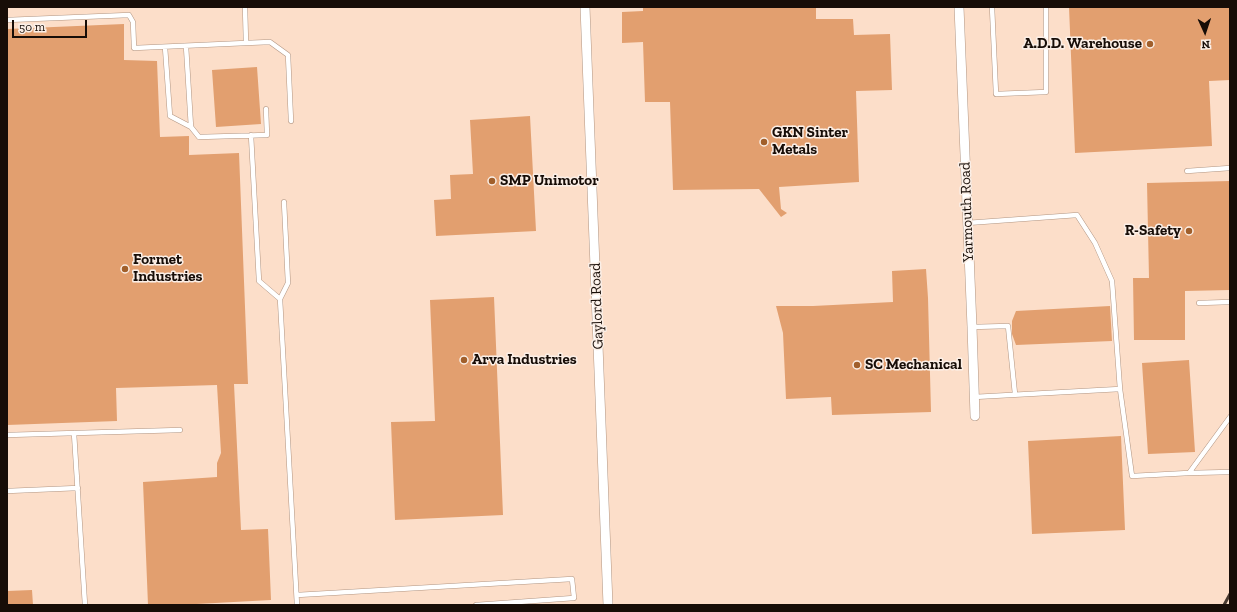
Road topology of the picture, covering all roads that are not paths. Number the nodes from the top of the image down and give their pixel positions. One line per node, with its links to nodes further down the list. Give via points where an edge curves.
1 (245, 7): 7 (lane)
2 (585, 7): 38 (street, Gaylord Road)
3 (959, 7): 17 (street, Yarmouth Road)
4 (992, 7): 5 (lane, via 996,94 1046,92)
5 (1046, 7)
6 (7, 20): 8 (lane, via 129,15 133,22 134,48)
7 (246, 43): 9 (lane); 11 (lane, via 270,42 288,55)
8 (165, 46): 9 (lane); 12 (lane, via 170,116)
9 (186, 46): 12 (lane)
10 (266, 109): 13 (lane, via 267,135)
11 (291, 121)
12 (191, 127): 13 (lane, via 199,137)
13 (251, 135): 18 (lane, via 259,281)
14 (1230, 168): 15 (lane)
15 (1188, 171)
16 (284, 202): 18 (lane, via 288,283)
17 (967, 223): 21 (street, Yarmouth Road); 22 (lane, via 1077,215 1096,243 1112,281)
18 (280, 299): 34 (lane)
19 (1230, 302): 20 (lane)
20 (1199, 303)
21 (972, 327): 23 (lane, via 1008,326); 24 (street, Yarmouth Road)
22 (1120, 389): 23 (lane); 31 (lane, via 1132,476)
23 (1015, 394): 24 (lane)
24 (974, 396): 25 (street, Yarmouth Road)
25 (975, 416)
26 (1230, 417): 31 (lane)
27 (180, 430): 28 (lane)
28 (74, 433): 29 (lane); 32 (lane)
29 (7, 435)
30 (1230, 472): 31 (lane)
31 (1189, 473)
32 (78, 488): 33 (lane); 35 (lane)
33 (7, 491)
34 (297, 595): 36 (lane); 37 (lane, via 572,579 574,598)
35 (85, 605)
36 (297, 605)
37 (476, 605)
38 (608, 605)

